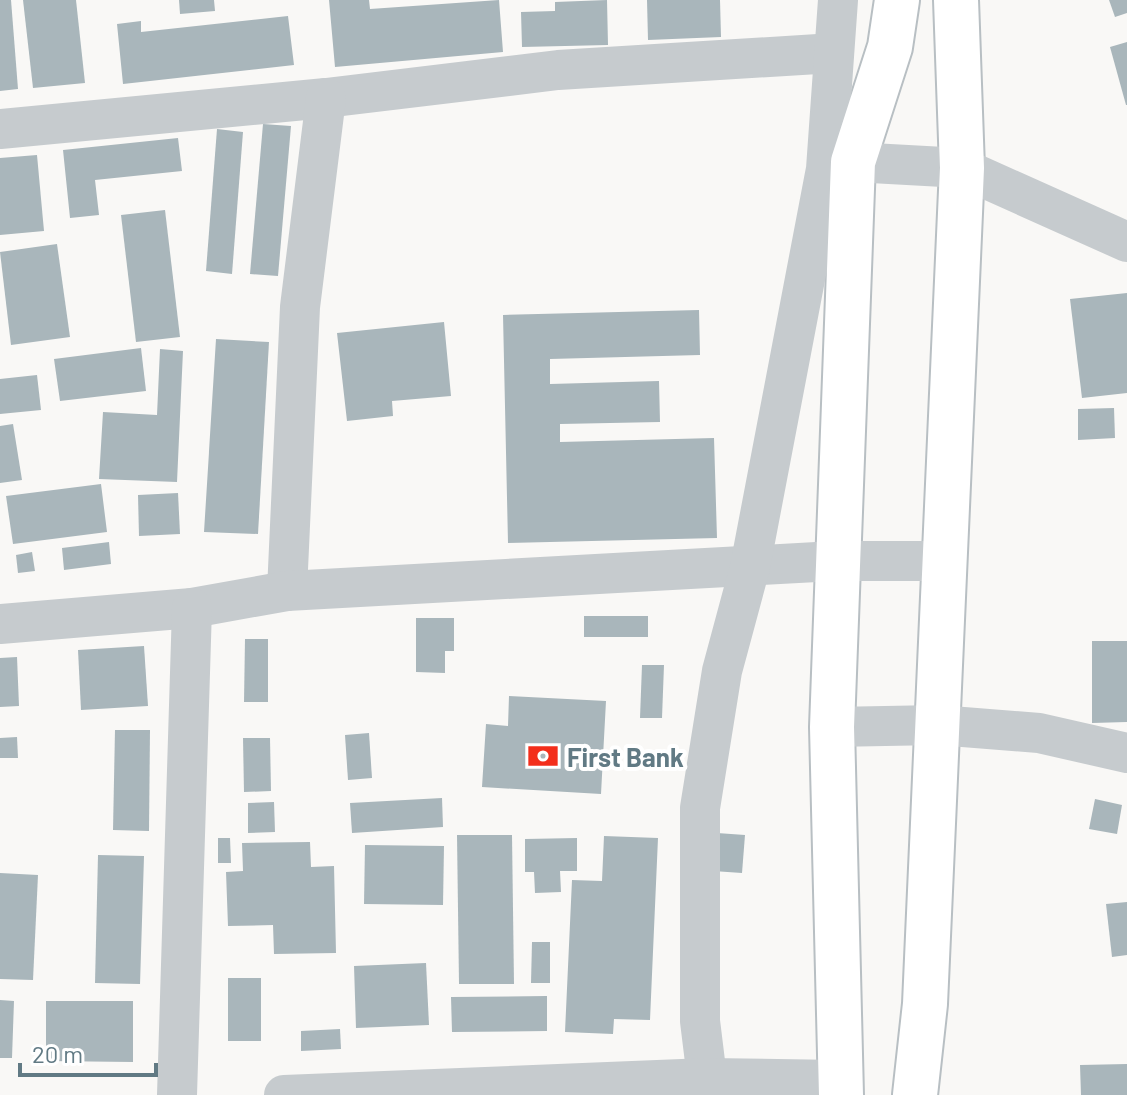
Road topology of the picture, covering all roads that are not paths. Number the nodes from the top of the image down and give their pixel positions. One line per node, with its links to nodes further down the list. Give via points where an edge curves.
1 (838, 0): 4 (street)
2 (897, 0): 7 (main road, via 890,47)
3 (956, 0): 8 (main road)
4 (834, 53): 5 (street, via 558,70); 12 (street, via 826,169)
5 (326, 98): 6 (street); 13 (street, via 300,307)
6 (0, 129)
7 (853, 162): 8 (street); 10 (main road)
8 (962, 168): 9 (street); 11 (main road)
9 (1127, 242)
10 (835, 561): 11 (street); 12 (street); 17 (main road)
11 (945, 561): 16 (main road)
12 (750, 567): 13 (street); 19 (street, via 722,671 700,808 700,1021)
13 (287, 591): 14 (street)
14 (192, 608): 15 (street); 21 (street)
15 (0, 624)
16 (938, 725): 17 (street); 18 (street, via 1039,733); 23 (main road, via 925,1004)
17 (832, 727): 20 (main road)
18 (1127, 753)
19 (707, 1078): 20 (street); 22 (street)
20 (840, 1088)
21 (177, 1095)
22 (284, 1095)
23 (915, 1095)

